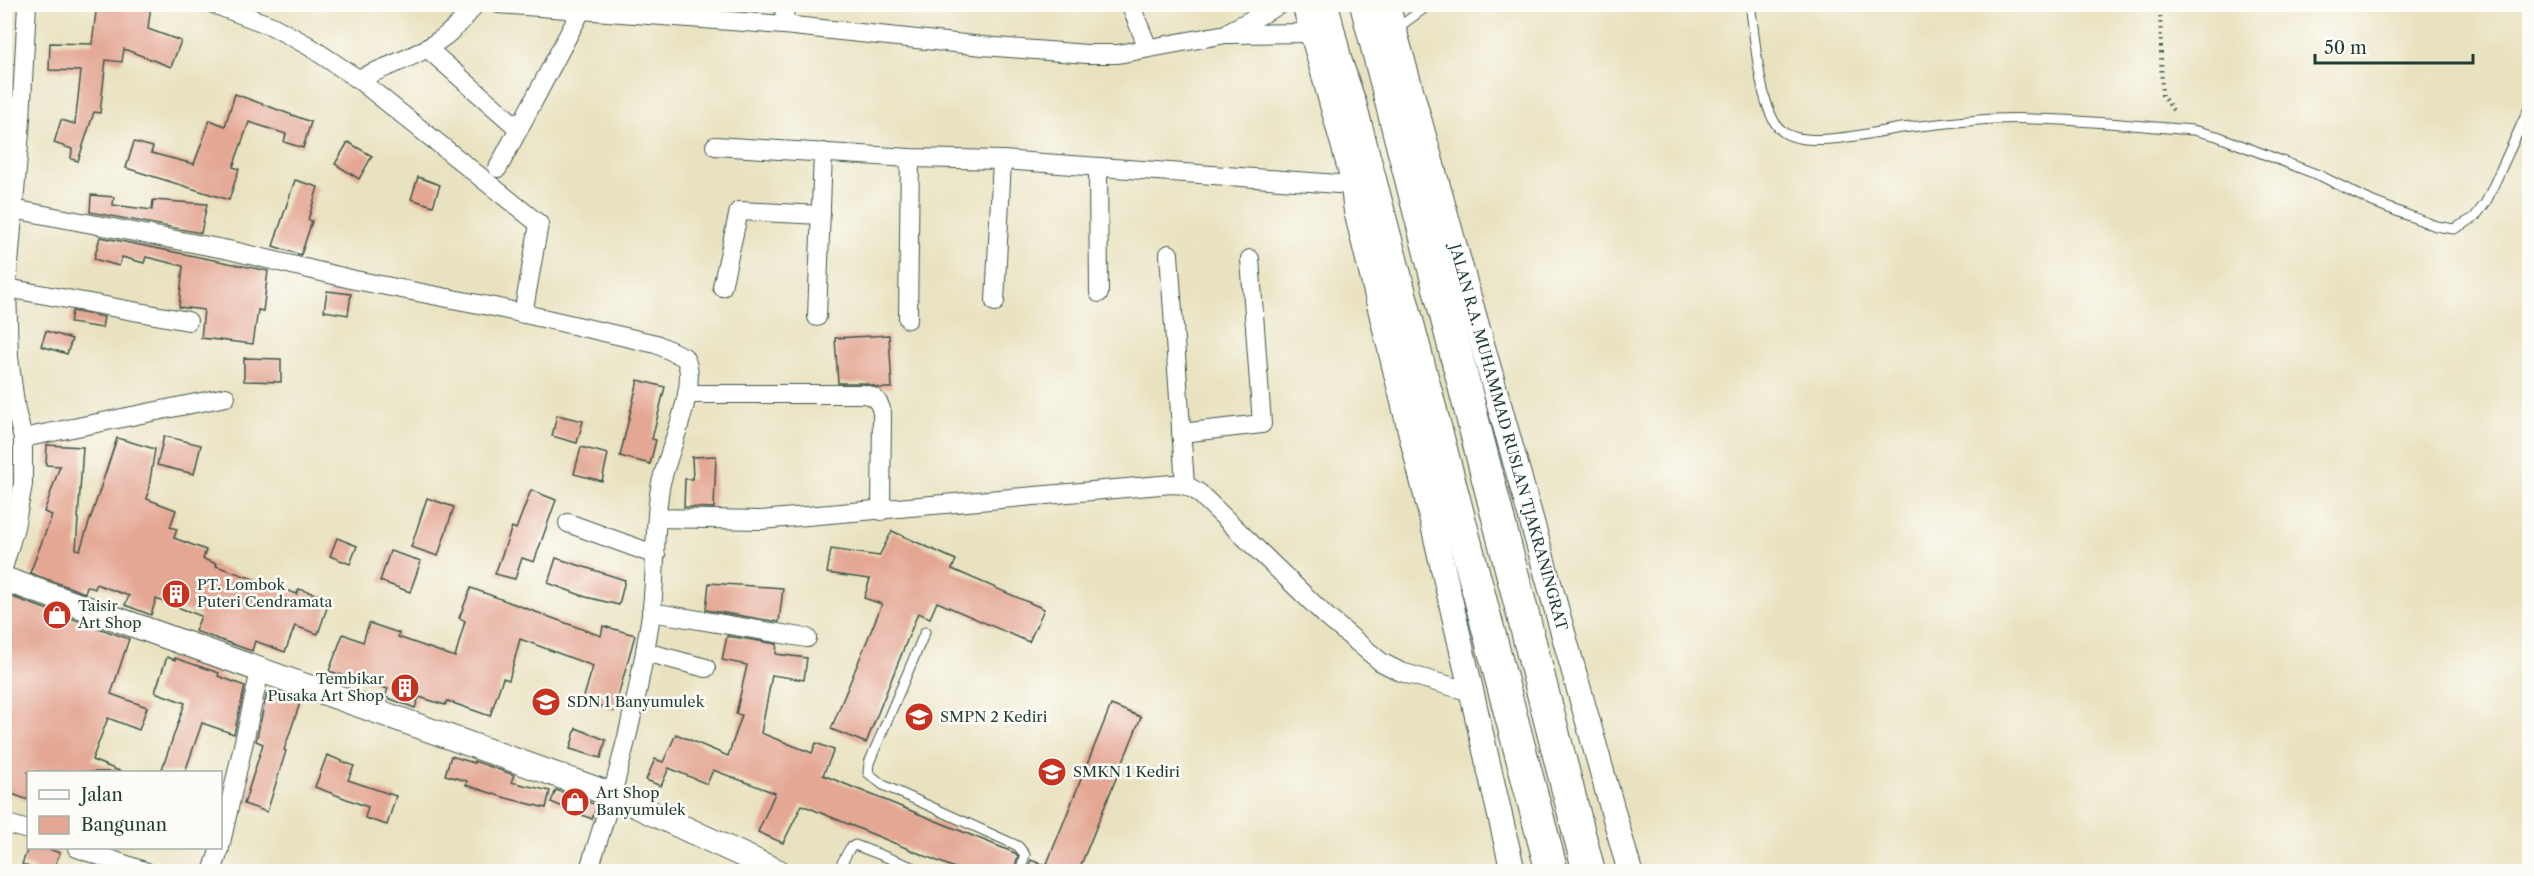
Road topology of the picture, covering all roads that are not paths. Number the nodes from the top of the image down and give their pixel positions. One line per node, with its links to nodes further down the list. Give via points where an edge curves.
1 (27, 4): 29 (street)
2 (213, 4): 17 (street, via 272,26)
3 (475, 4): 16 (street, via 458,27)
4 (498, 4): 10 (street)
5 (785, 4): 13 (street)
6 (1130, 4): 15 (street)
7 (1281, 4): 14 (street)
8 (1430, 4): 12 (lane)
9 (1750, 4): 19 (lane, via 1770,114 1782,131 1803,139 2033,118 2193,130 2320,176 2373,202 2454,229 2474,218 2486,202)
10 (582, 9): 13 (street); 21 (street)
11 (1313, 14): 14 (street); 20 (highway, via 1336,62); 30 (street)
12 (1379, 14): 18 (highway, JALAN R.A. MUHAMMAD RUSLAN TJAKRANINGRAT); 26 (street, JALAN R.A. MUHAMMAD RUSLAN TJAKRANINGRAT)
13 (784, 25): 15 (street, via 1050,51 1118,54)
14 (1226, 34): 15 (street)
15 (1148, 48)
16 (428, 49): 17 (street); 21 (street)
17 (358, 79): 39 (street, via 539,224)
18 (1389, 91): 26 (highway); 76 (highway, JALAN R.A. MUHAMMAD RUSLAN TJAKRANINGRAT)
19 (2529, 106)
20 (1351, 107): 30 (highway, via 1348,139); 75 (highway)
21 (519, 129): 28 (street)
22 (715, 146): 23 (street)
23 (823, 152): 24 (street); 32 (street)
24 (910, 158): 25 (street); 41 (street)
25 (1002, 160): 27 (street); 38 (street)
26 (1430, 160): 77 (street, JALAN R.A. MUHAMMAD RUSLAN TJAKRANINGRAT)
27 (1098, 166): 30 (street); 37 (street)
28 (498, 168)
29 (10, 169): 31 (street)
30 (1352, 179): 60 (street)
31 (13, 209): 36 (street); 39 (street, via 229,250)
32 (820, 215): 35 (street, via 739,211); 40 (street)
33 (1168, 254): 45 (street)
34 (1250, 259): 45 (street, via 1262,424)
35 (722, 287)
36 (7, 288): 42 (street); 46 (street, via 9,357)
37 (1099, 293)
38 (995, 302)
39 (523, 314): 43 (street, via 678,352 689,366)
40 (817, 317)
41 (908, 319)
42 (188, 321)
43 (687, 394): 48 (street, via 874,397 882,413); 49 (street, via 663,476)
44 (226, 397): 46 (street)
45 (1181, 433): 47 (street)
46 (23, 438): 52 (street, via 20,507)
47 (1185, 485): 48 (street); 60 (street, via 1198,492 1327,617 1381,662 1401,672)
48 (881, 511): 49 (street, via 761,520)
49 (657, 518): 51 (street)
50 (568, 523): 51 (street)
51 (656, 555): 54 (street)
52 (4, 565)
53 (4, 579): 59 (street)
54 (651, 612): 56 (street); 57 (street)
55 (926, 632): 73 (lane, via 868,773 883,785 1018,846 1025,855)
56 (807, 638)
57 (645, 652): 58 (street); 61 (street)
58 (706, 668)
59 (260, 671): 61 (street); 64 (street)
60 (1471, 692): 74 (street)
61 (613, 795): 69 (street); 70 (street)
62 (4, 823): 63 (street)
63 (27, 831)
64 (222, 838)
65 (80, 849): 67 (street)
66 (219, 849): 68 (street)
67 (147, 872)
68 (212, 872)
69 (588, 872)
70 (779, 872)
71 (837, 872): 72 (lane, via 855,845)
72 (925, 872)
73 (1020, 872)
74 (1513, 872)
75 (1552, 872)
76 (1589, 872)
77 (1629, 872)

